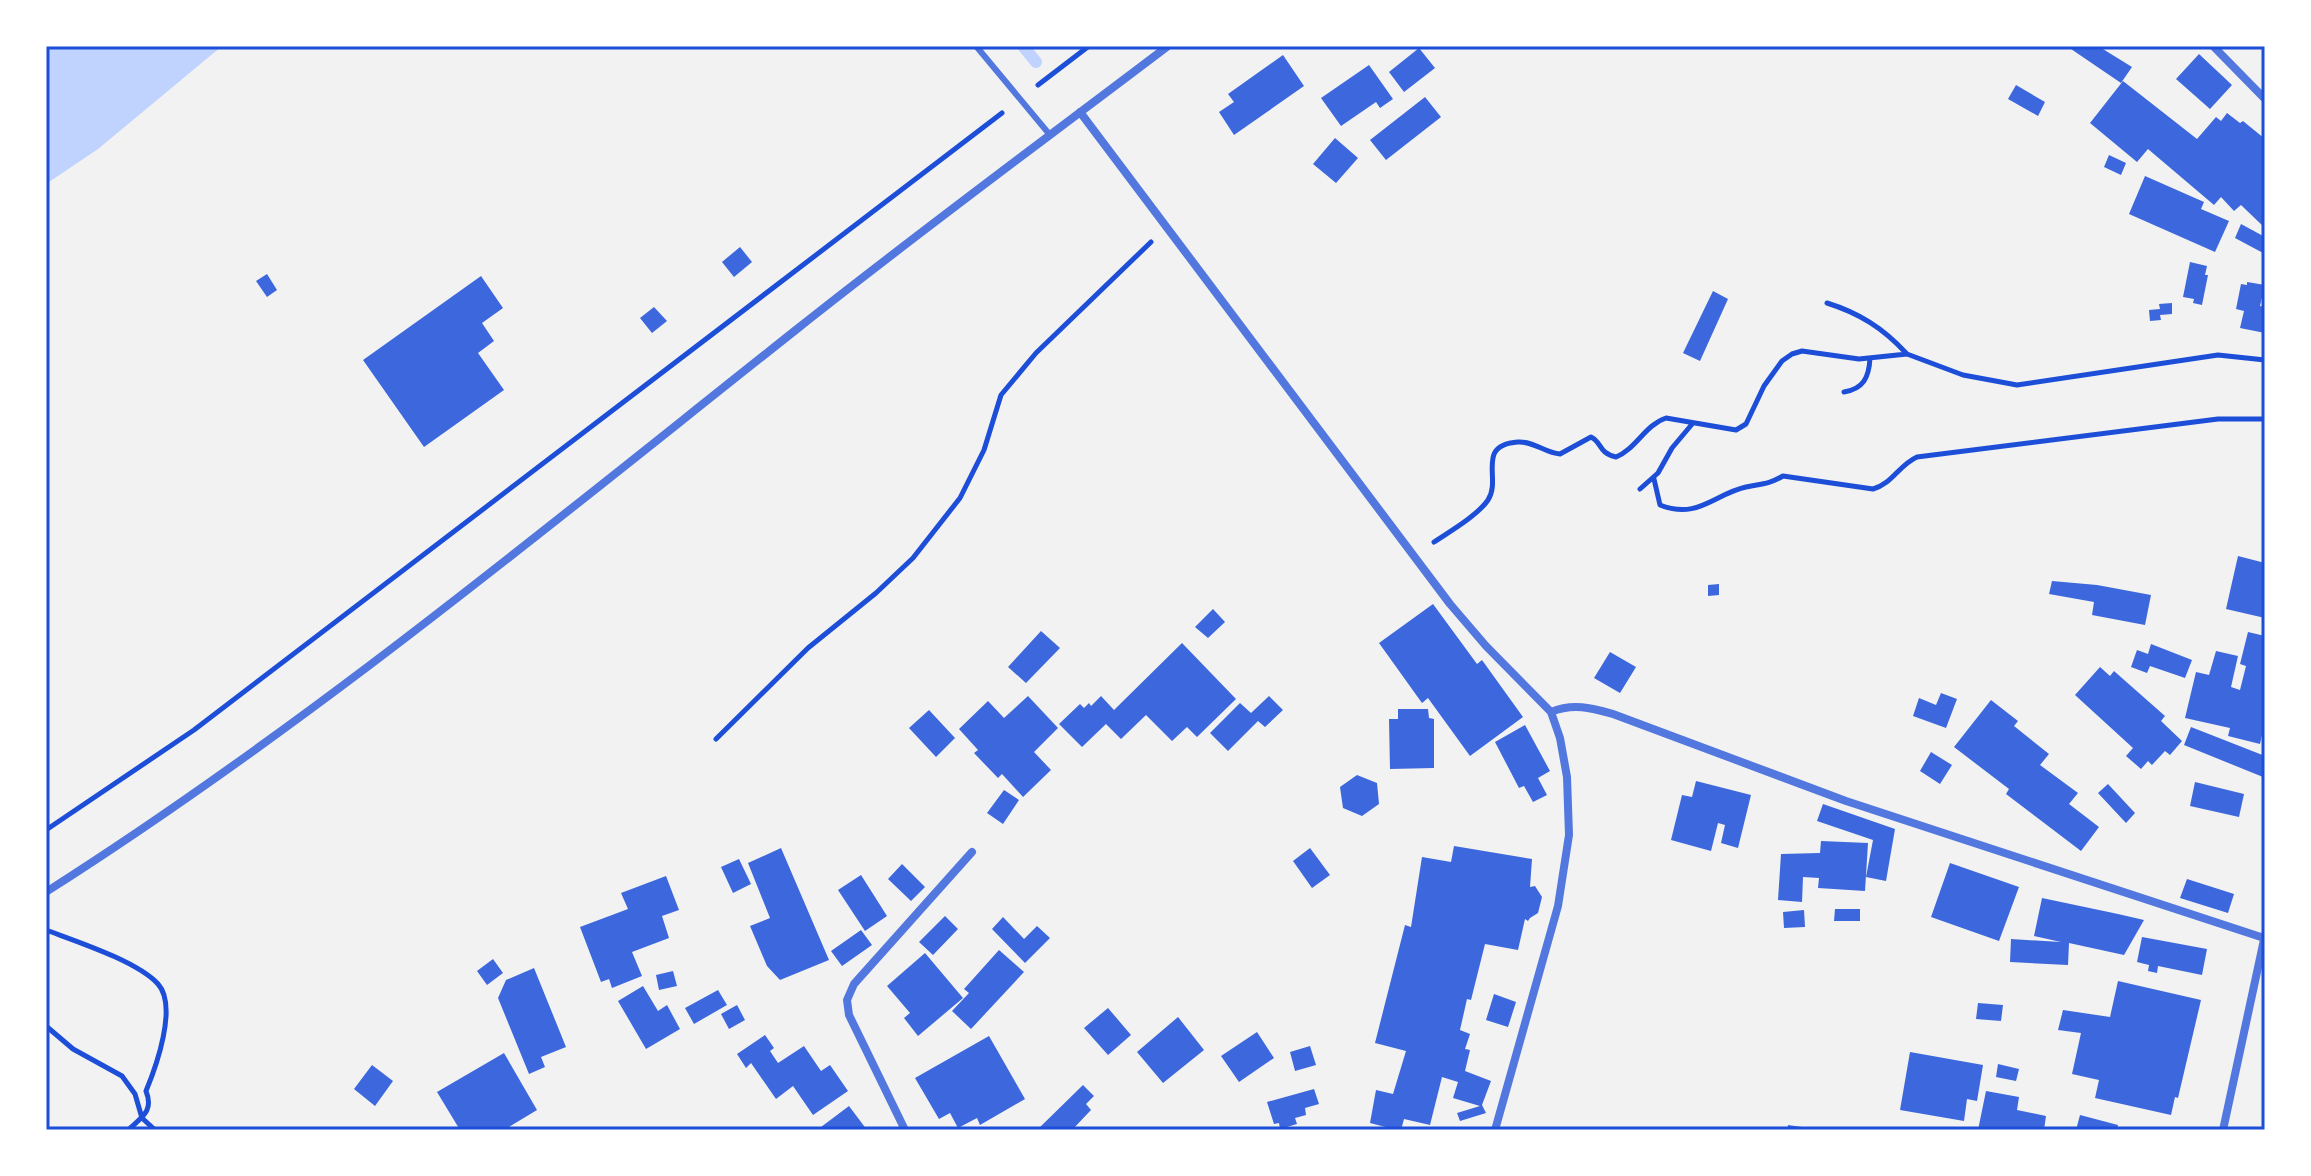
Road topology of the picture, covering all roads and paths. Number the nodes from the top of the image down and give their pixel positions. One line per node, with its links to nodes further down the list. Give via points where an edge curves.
1 (976, 46): 5 (lane)
2 (1089, 46): 5 (path)
3 (1168, 46): 7 (street)
4 (2213, 46): 6 (street)
5 (1020, 99): 8 (lane); 22 (path, via 217,713)
6 (2265, 99)
7 (1080, 112): 8 (street); 9 (street)
8 (1050, 135): 24 (street, via 339,686)
9 (1166, 227): 19 (street); 21 (path, via 1036,353 1001,395 984,450 960,498 913,558 808,648)
10 (1827, 303): 11 (path, via 1876,325)
11 (1907, 354): 12 (path); 13 (path, via 1963,375 2017,385 2195,357)
12 (1870, 358): 14 (path, via 1863,385); 16 (path, via 1792,354 1764,386 1743,427)
13 (2265, 360)
14 (1844, 392)
15 (2265, 419): 17 (path, via 2218,419 1917,457 1873,489 1783,476 1687,510 1660,505)
16 (1693, 423): 17 (path); 19 (path, via 1662,419 1616,457 1604,453 1591,437 1560,454 1527,442 1503,445 1491,464 1492,488 1486,503)
17 (1654, 479): 18 (path)
18 (1640, 489)
19 (1414, 557): 20 (street, via 1474,633)
20 (1551, 712): 26 (street, via 1583,706 1613,714 1846,801); 32 (street, via 1567,777 1565,869)
21 (716, 739)
22 (46, 830)
23 (972, 852): 31 (street, via 854,984 847,1000 849,1015)
24 (46, 892)
25 (46, 930): 28 (path, via 97,950 159,985 166,1004 163,1036 146,1091 149,1110)
26 (2264, 936): 33 (street)
27 (46, 1026): 28 (path, via 73,1049 122,1076)
28 (142, 1118): 29 (path); 30 (path)
29 (128, 1130)
30 (155, 1130)
31 (905, 1130)
32 (1495, 1130)
33 (2223, 1130)

